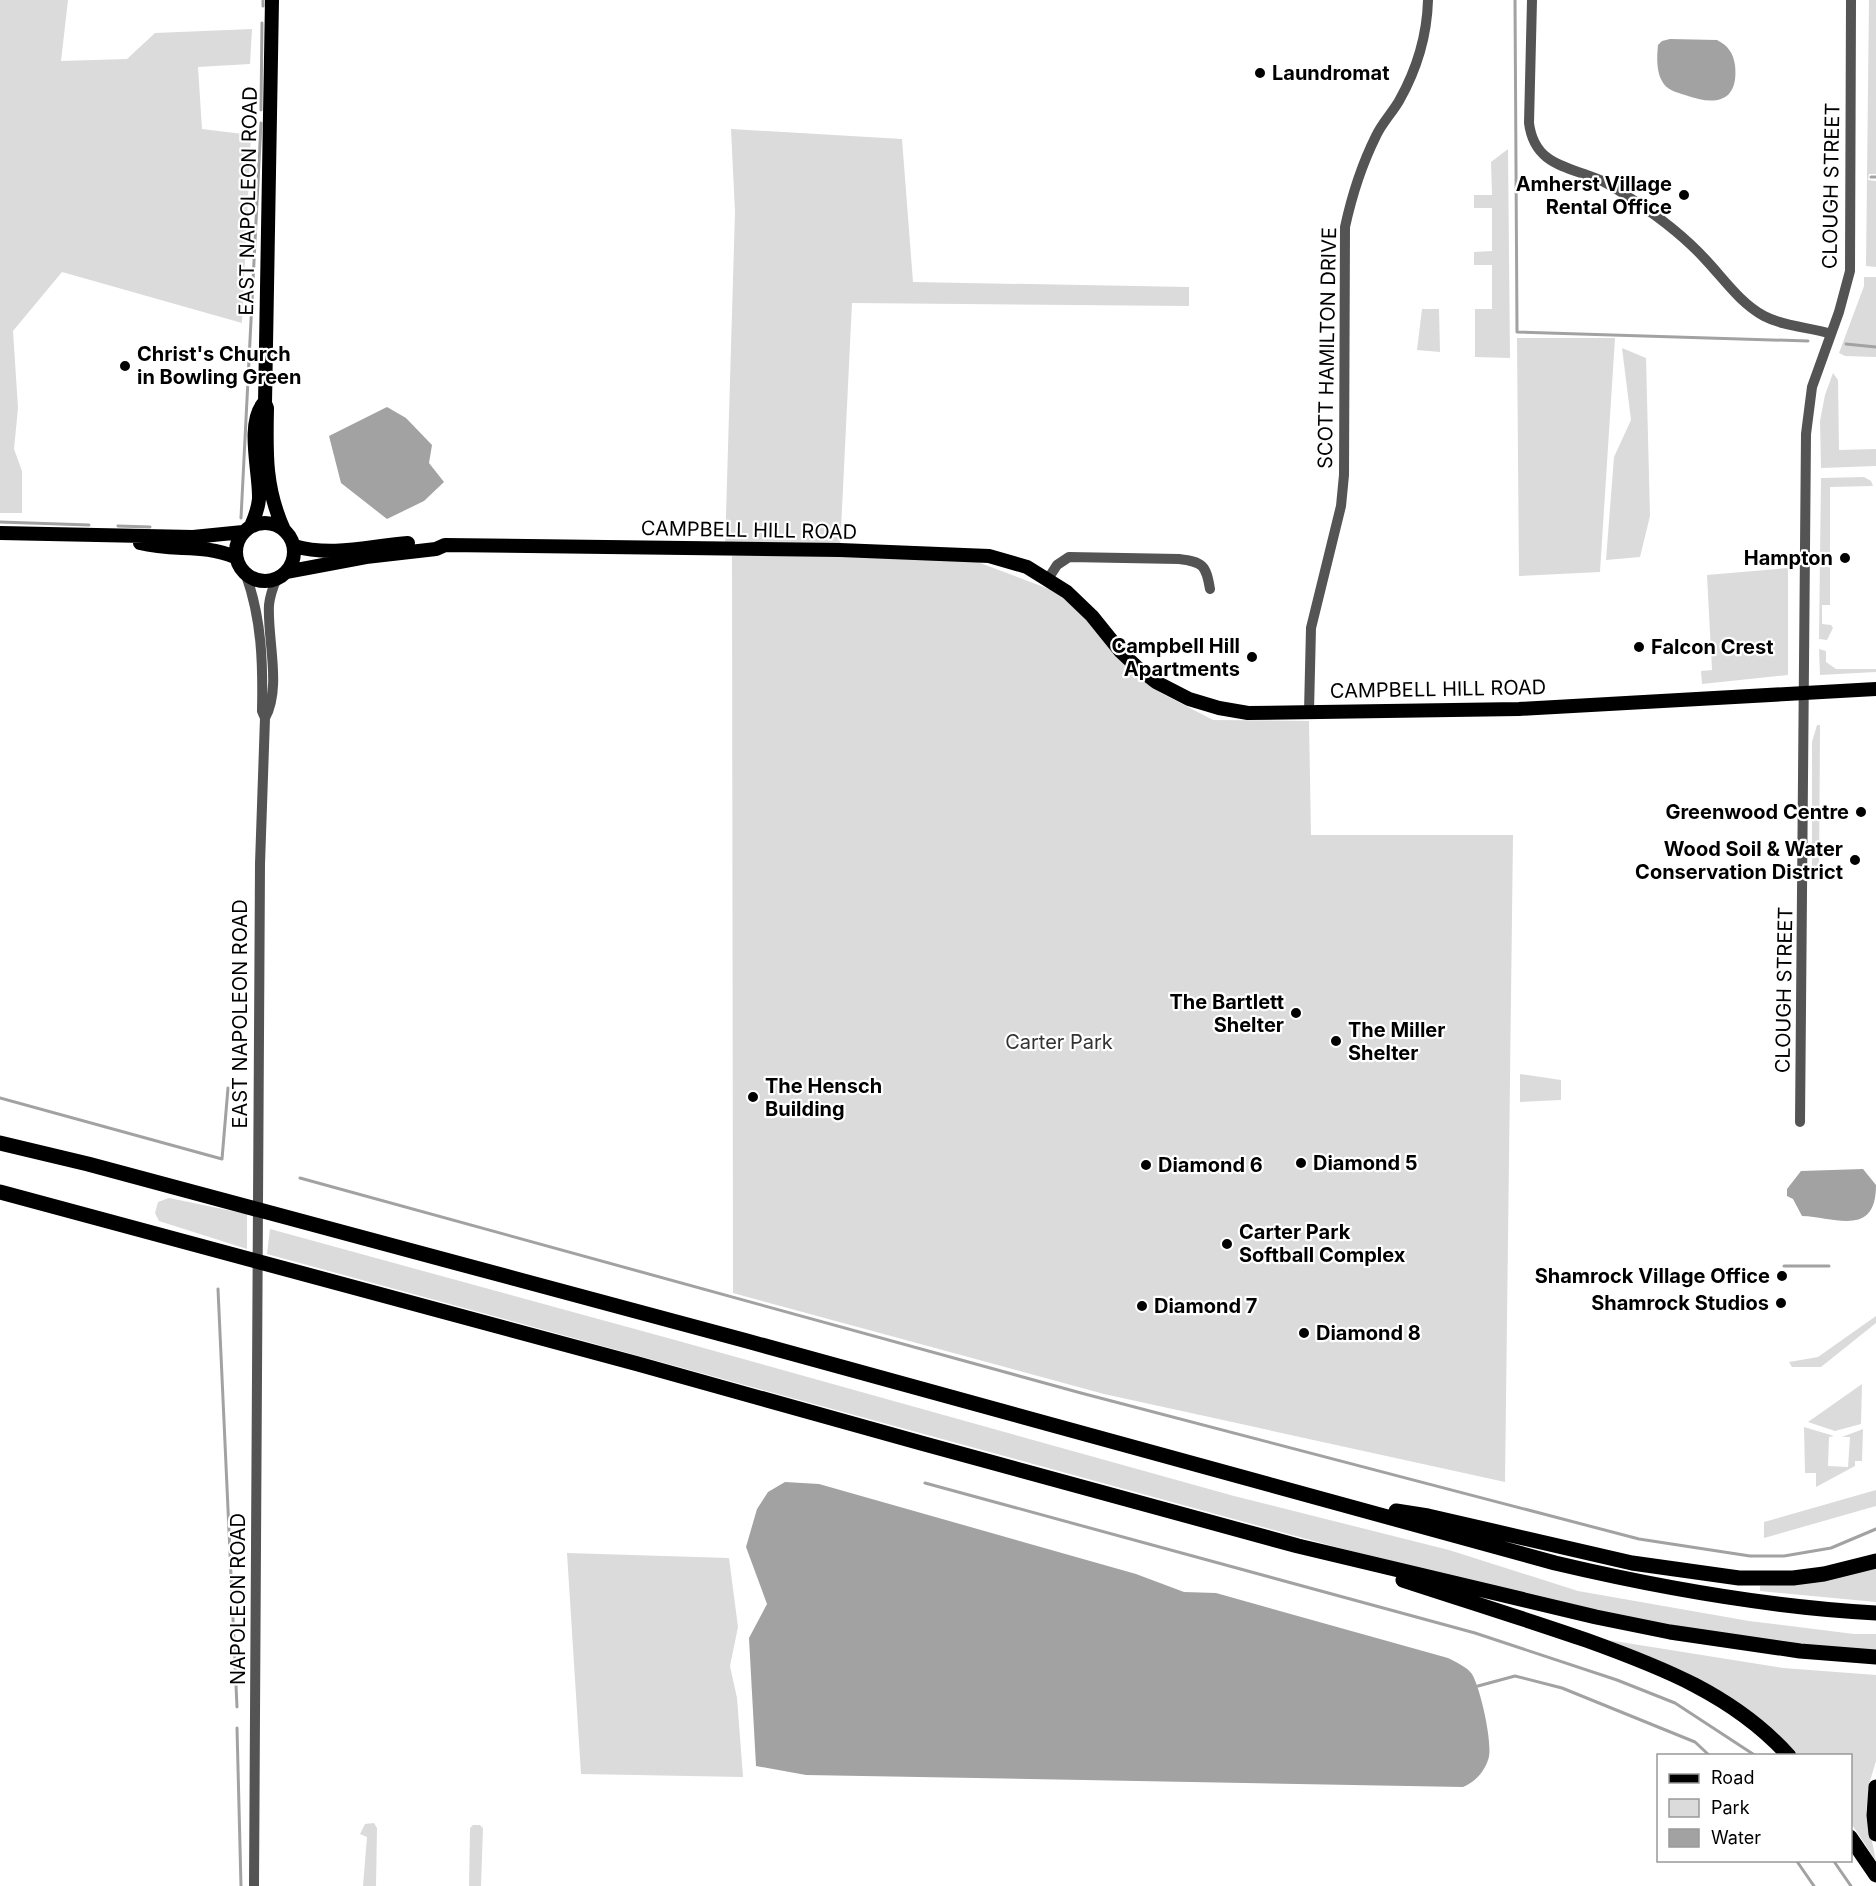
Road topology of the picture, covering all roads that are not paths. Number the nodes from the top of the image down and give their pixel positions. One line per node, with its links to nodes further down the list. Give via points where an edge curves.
1 (272, 0): 6 (main road, EAST NAPOLEON ROAD)
2 (1428, 0): 20 (street, SCOTT HAMILTON DRIVE, via 1422,50 1399,101 1363,163 1345,228 1344,475 1341,506 1311,628)
3 (1532, 0): 5 (street, via 1529,123 1540,151 1553,162 1596,178 1645,207 1692,246 1748,306 1785,325)
4 (1851, 0): 5 (street, CLOUGH STREET, via 1850,271)
5 (1831, 334): 19 (street, CLOUGH STREET, via 1812,387 1806,434)
6 (265, 403): 7 (main road, EAST NAPOLEON ROAD, via 260,408 256,432 259,500 257,513); 8 (main road, EAST NAPOLEON ROAD, via 267,476)
7 (247, 529): 8 (main road, via 268,524); 10 (main road, via 192,537); 13 (main road, via 236,543)
8 (284, 530): 12 (main road)
9 (0, 533): 10 (main road)
10 (125, 537): 13 (main road, via 148,545 208,548)
11 (445, 545): 12 (main road, CAMPBELL HILL ROAD, via 428,541 326,552); 15 (main road, CAMPBELL HILL ROAD); 16 (main road, CAMPBELL HILL ROAD, via 966,554 1012,561)
12 (294, 546): 15 (main road, via 294,559)
13 (235, 557): 14 (main road)
14 (246, 575): 15 (main road, via 265,580); 21 (street, EAST NAPOLEON ROAD, via 262,642)
15 (281, 575): 21 (street, EAST NAPOLEON ROAD, via 271,591 269,605 272,672)
16 (1048, 579): 17 (street, via 1057,565 1069,557 1179,559 1204,566); 20 (main road, CAMPBELL HILL ROAD, via 1075,599 1137,668 1175,693 1210,706 1248,712)
17 (1210, 589)
18 (1876, 689): 19 (main road, CAMPBELL HILL ROAD)
19 (1804, 693): 20 (main road, CAMPBELL HILL ROAD, via 1520,709); 22 (street, CLOUGH STREET)
20 (1309, 711)
21 (265, 718): 25 (street, EAST NAPOLEON ROAD, via 260,864)
22 (1800, 1122)
23 (0, 1143): 26 (highway)
24 (0, 1192): 27 (highway)
25 (259, 1311): 36 (street, NAPOLEON ROAD)
26 (1315, 1498): 28 (highway, via 1428,1516 1632,1563 1739,1578 1793,1578); 29 (highway, via 1611,1576 1792,1607)
27 (1298, 1546): 30 (highway, via 1670,1632); 31 (highway, via 1562,1632 1671,1672 1735,1708)
28 (1876, 1561)
29 (1876, 1613)
30 (1876, 1657)
31 (1789, 1754)
32 (1876, 1787): 33 (highway)
33 (1876, 1834)
34 (1852, 1839): 35 (highway)
35 (1876, 1875)
36 (254, 1886)

